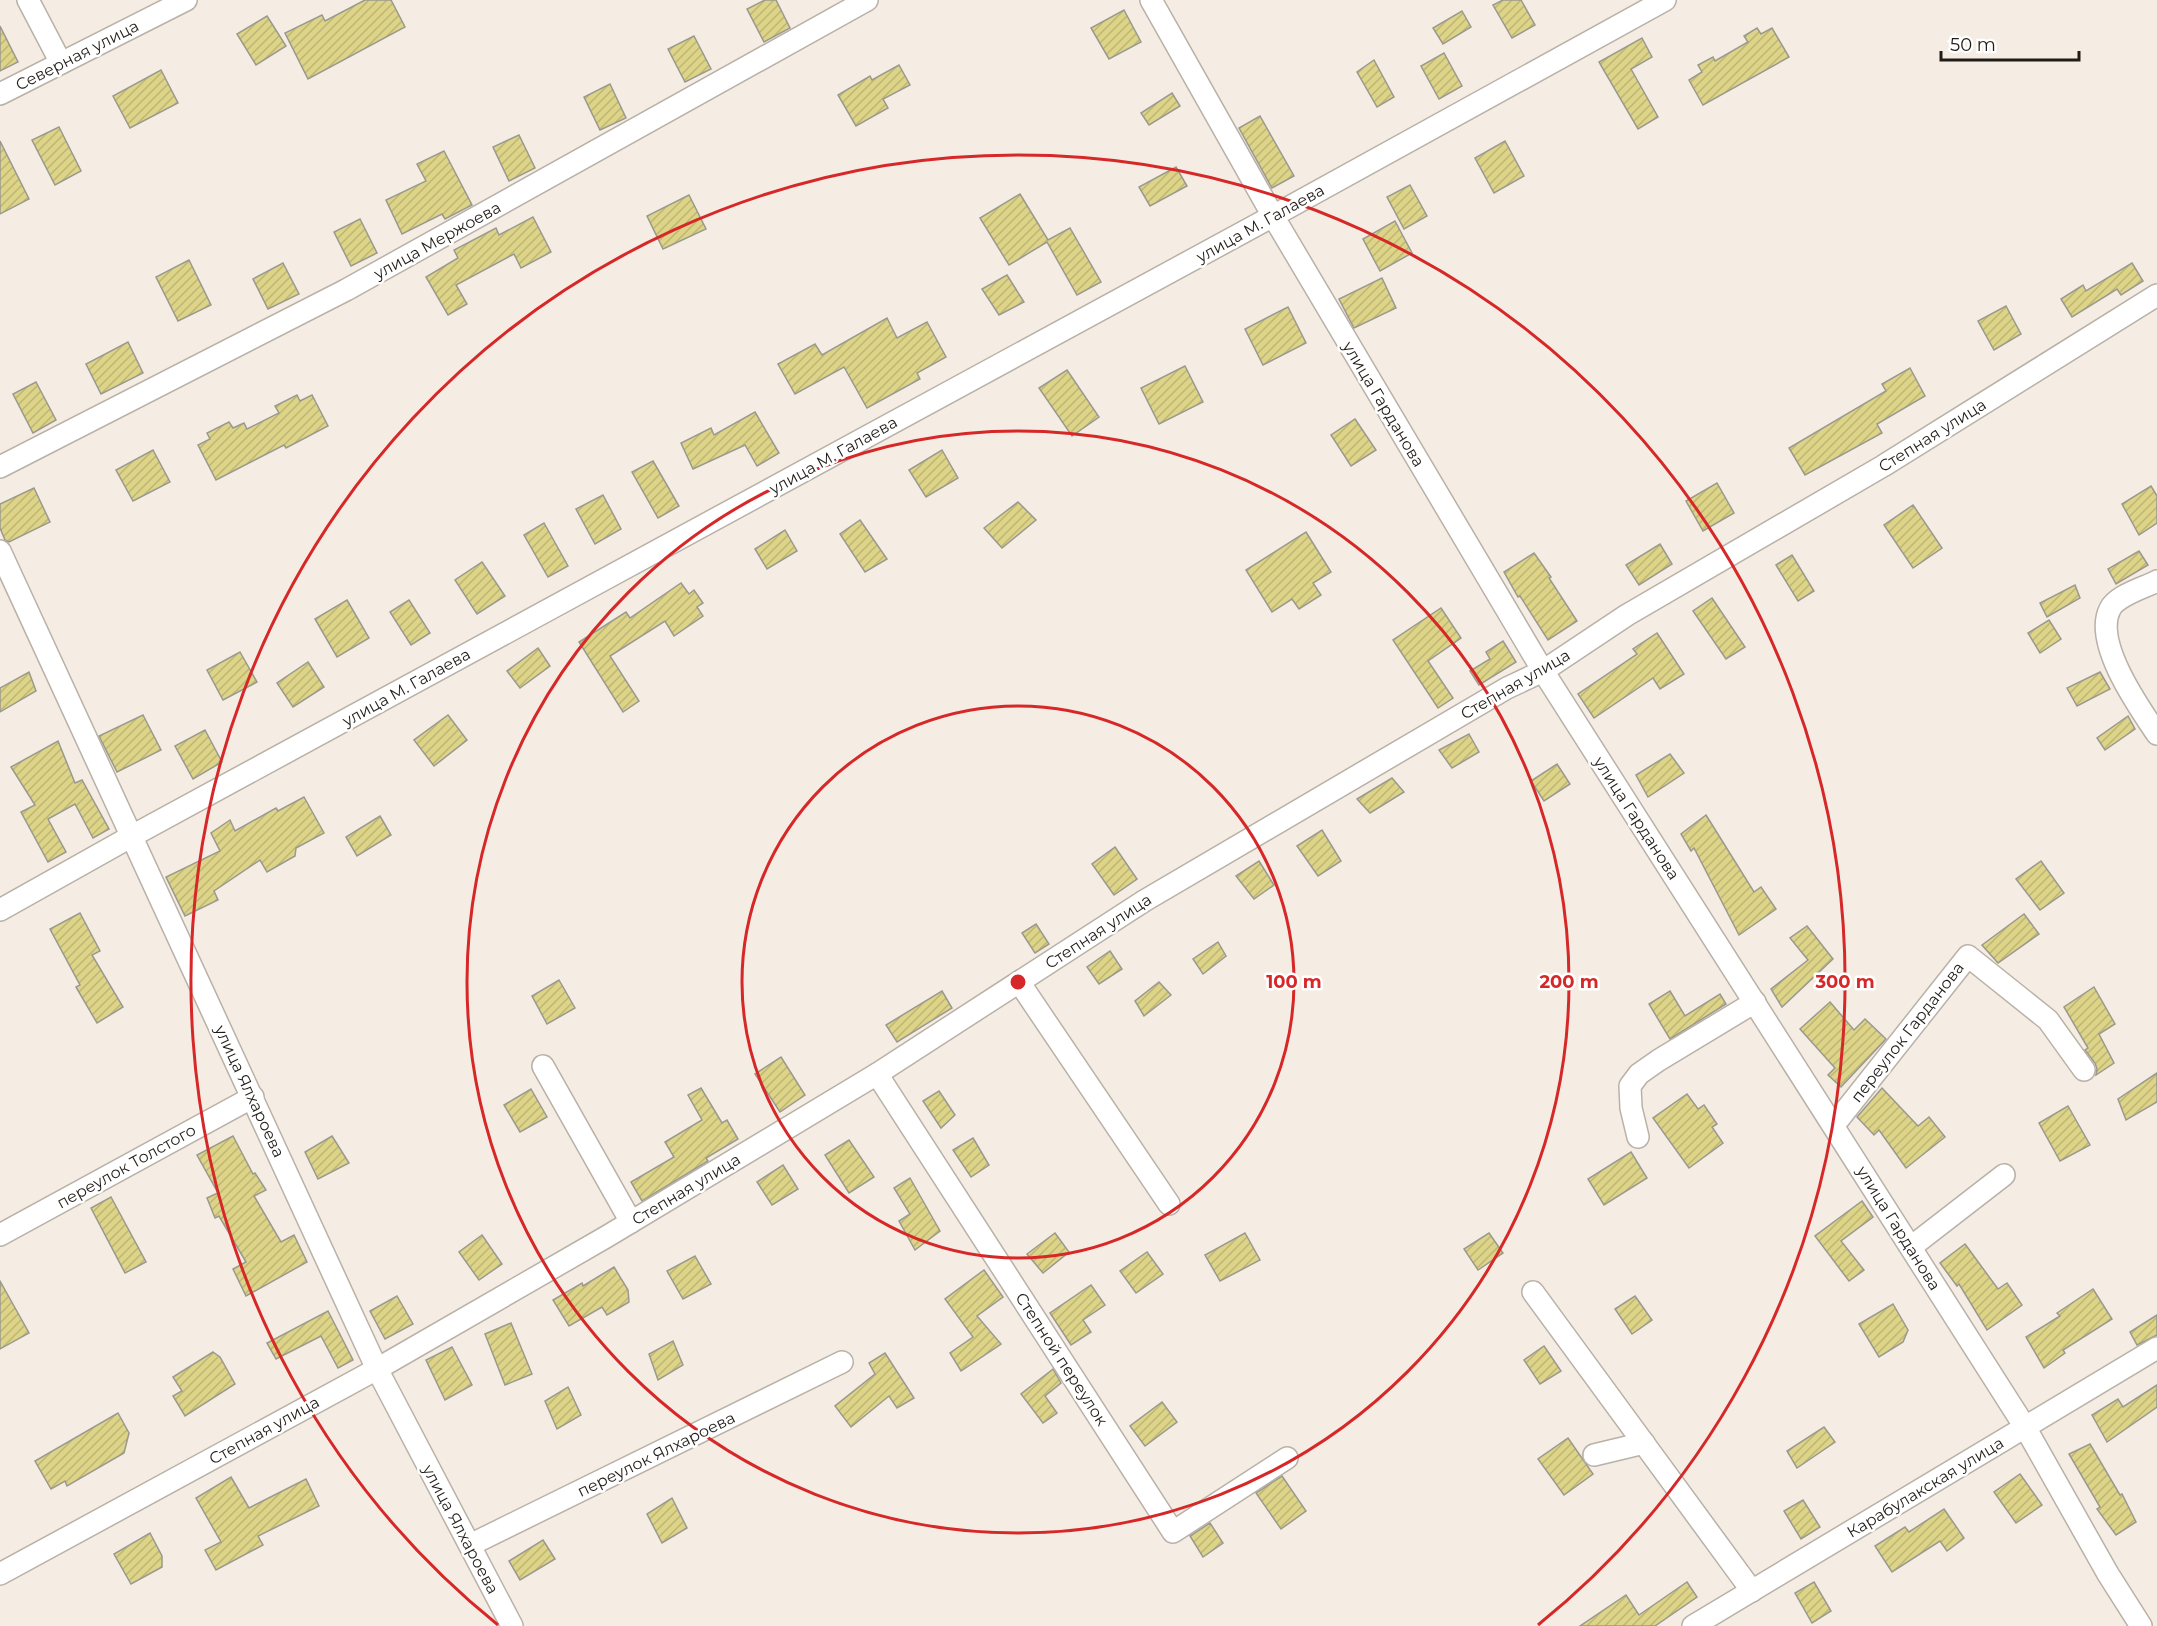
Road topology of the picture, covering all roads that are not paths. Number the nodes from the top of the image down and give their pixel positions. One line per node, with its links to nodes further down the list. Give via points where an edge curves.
1 (28, 0): 6 (street)
2 (186, 0): 6 (street, Северная улица)
3 (867, 0): 10 (street, улица Мержоева, via 346,290)
4 (1151, 0): 8 (street, улица Гарданова)
5 (1665, 0): 8 (street, улица М. Галаева)
6 (61, 63): 7 (street, Северная улица)
7 (0, 94)
8 (1273, 216): 13 (street, улица Гарданова); 15 (street, улица М. Галаева)
9 (2157, 295): 13 (street, Степная улица, via 1883,466 1626,615)
10 (0, 467)
11 (0, 551): 15 (street, улица Ялхароева)
12 (2157, 581): 14 (street, via 2121,598 2110,607 2106,621 2108,646)
13 (1543, 671): 17 (street, Степная улица, via 1144,901); 18 (street, улица Гарданова)
14 (2157, 734)
15 (132, 836): 16 (street, улица М. Галаева); 22 (street, улица Ялхароева)
16 (0, 910)
17 (1019, 982): 21 (street, Степная улица); 26 (street)
18 (1755, 1002): 23 (street, улица Гарданова); 24 (street, via 1639,1074 1630,1086)
19 (543, 1066): 27 (street)
20 (2084, 1070): 23 (street, переулок Гарданова, via 2048,1020 1968,956)
21 (877, 1074): 27 (street, Степная улица); 37 (street, Степной переулок, via 1173,1532)
22 (253, 1096): 28 (street, переулок Толстого); 33 (street, улица Ялхароева)
23 (1834, 1125): 29 (street, улица Гарданова)
24 (1638, 1137)
25 (2004, 1175): 29 (street)
26 (1169, 1204)
27 (631, 1222): 33 (street, Степная улица)
28 (0, 1235)
29 (1911, 1247): 34 (street, улица Гарданова)
30 (1533, 1292): 35 (street)
31 (2157, 1348): 34 (street, Карабулакская улица)
32 (842, 1362): 38 (street, переулок Ялхароева)
33 (377, 1369): 38 (street, улица Ялхароева); 39 (street, Степная улица)
34 (2025, 1427): 40 (street, Карабулакская улица); 43 (street, улица Гарданова)
35 (1644, 1443): 36 (street); 40 (street)
36 (1594, 1455)
37 (1287, 1458)
38 (470, 1545): 41 (street, улица Ялхароева)
39 (0, 1574)
40 (1752, 1591): 42 (street, Карабулакская улица)
41 (512, 1626)
42 (1693, 1626)
43 (2141, 1626)

